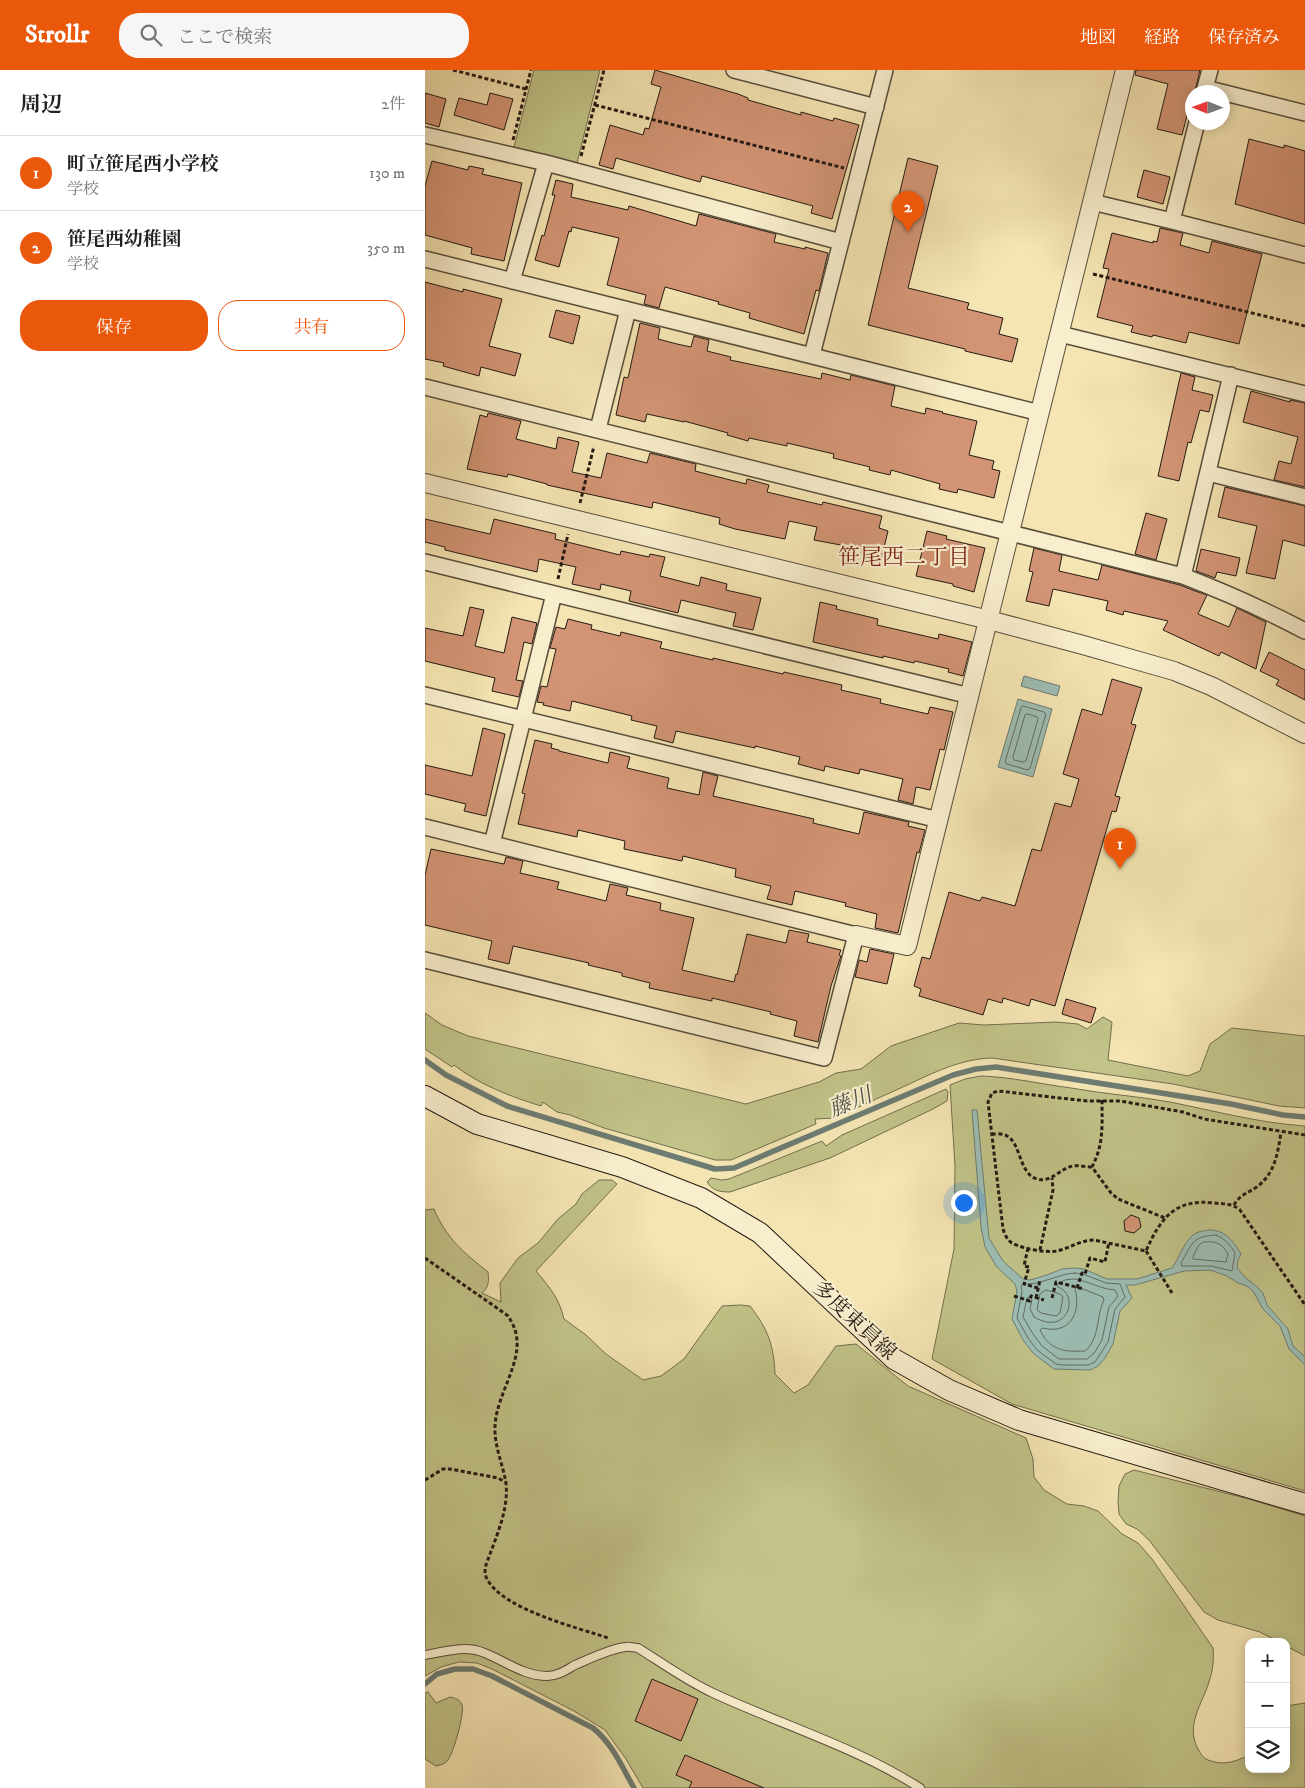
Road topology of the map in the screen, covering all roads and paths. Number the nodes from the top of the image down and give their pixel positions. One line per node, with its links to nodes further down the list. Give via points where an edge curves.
1 (453, 70): 9 (path)
2 (531, 70): 9 (path)
3 (604, 70): 11 (path)
4 (734, 70): 12 (street)
5 (885, 70): 12 (street)
6 (1125, 70): 20 (street)
7 (1210, 70): 8 (street)
8 (1206, 85)
9 (526, 89): 16 (path)
10 (1230, 96): 13 (street)
11 (595, 105): 17 (path); 19 (path)
12 (876, 106): 22 (street)
13 (1305, 113)
14 (1195, 130): 21 (street)
15 (425, 135): 18 (street)
16 (512, 143)
17 (579, 162)
18 (547, 163): 22 (street); 26 (street)
19 (847, 169)
20 (1092, 202): 21 (street); 25 (street)
21 (1172, 221): 23 (street)
22 (841, 242): 30 (street)
23 (1305, 255)
24 (425, 259): 26 (street)
25 (1075, 269): 28 (path); 29 (street)
26 (512, 281): 27 (street)
27 (629, 310): 30 (street); 35 (street)
28 (1305, 326)
29 (1060, 334): 31 (street); 34 (street)
30 (812, 355): 34 (street)
31 (1231, 375): 33 (street); 36 (street)
32 (425, 387): 35 (street)
33 (1305, 394)
34 (1040, 413): 40 (street)
35 (598, 429): 39 (path); 40 (street)
36 (1208, 473): 38 (street); 42 (street)
37 (425, 483): 39 (street)
38 (1305, 497)
39 (574, 520): 43 (path); 44 (street)
40 (1010, 532): 42 (street); 44 (street)
41 (425, 562): 43 (street)
42 (1183, 576): 45 (street, via 1257,606)
43 (554, 594): 47 (street); 48 (street)
44 (989, 620): 47 (street); 49 (street, via 1174,671 1211,686)
45 (1305, 631)
46 (425, 694): 48 (street)
47 (970, 696): 50 (street)
48 (523, 719): 50 (street); 52 (street)
49 (1305, 734)
50 (939, 820): 53 (street, via 907,946)
51 (425, 827): 52 (street)
52 (492, 844): 53 (street)
53 (856, 935): 54 (street, via 824,1058)
54 (425, 960)
55 (425, 1096): 81 (main road, 多度東員線, via 477,1124 622,1167 701,1198 760,1233 894,1359 949,1390 1019,1420)
56 (1102, 1100): 57 (path); 58 (path, via 1003,1091 992,1093 988,1102); 60 (path, via 1101,1143)
57 (1281, 1132): 59 (path); 62 (path, via 1269,1176 1239,1197)
58 (992, 1134): 61 (path, via 1005,1134 1011,1138 1031,1176); 65 (path, via 1003,1229 1014,1244)
59 (1305, 1135)
60 (1092, 1167): 61 (path, via 1073,1166); 63 (path, via 1118,1199)
61 (1052, 1178): 66 (path, via 1053,1190)
62 (1234, 1205): 63 (path, via 1203,1201 1191,1203 1179,1207); 78 (path)
63 (1165, 1218): 67 (path)
64 (1109, 1242): 66 (path, via 1087,1240 1055,1252); 67 (path); 71 (path, via 1105,1262 1090,1258)
65 (1028, 1250): 66 (path); 70 (path, via 1024,1266 1029,1267 1024,1284)
66 (1040, 1250)
67 (1146, 1251): 73 (path)
68 (425, 1258): 80 (path, via 507,1315 514,1324 518,1336 517,1351 498,1407 495,1429)
69 (1040, 1280): 70 (path)
70 (1038, 1288): 75 (path)
71 (1077, 1288): 72 (path); 76 (path, via 1056,1282)
72 (1084, 1290)
73 (1172, 1293)
74 (1014, 1296): 75 (path, via 1030,1301 1031,1296)
75 (1036, 1298): 77 (path)
76 (1051, 1298)
77 (1044, 1300)
78 (1305, 1305)
79 (425, 1480): 80 (path, via 450,1468)
80 (506, 1482): 82 (path, via 505,1508 485,1568 490,1584 527,1610)
81 (1305, 1504)
82 (627, 1646): 83 (lane, via 548,1676 519,1670 481,1651 463,1649); 84 (lane, via 638,1648 711,1693 858,1754)
83 (425, 1655)
84 (920, 1788)

